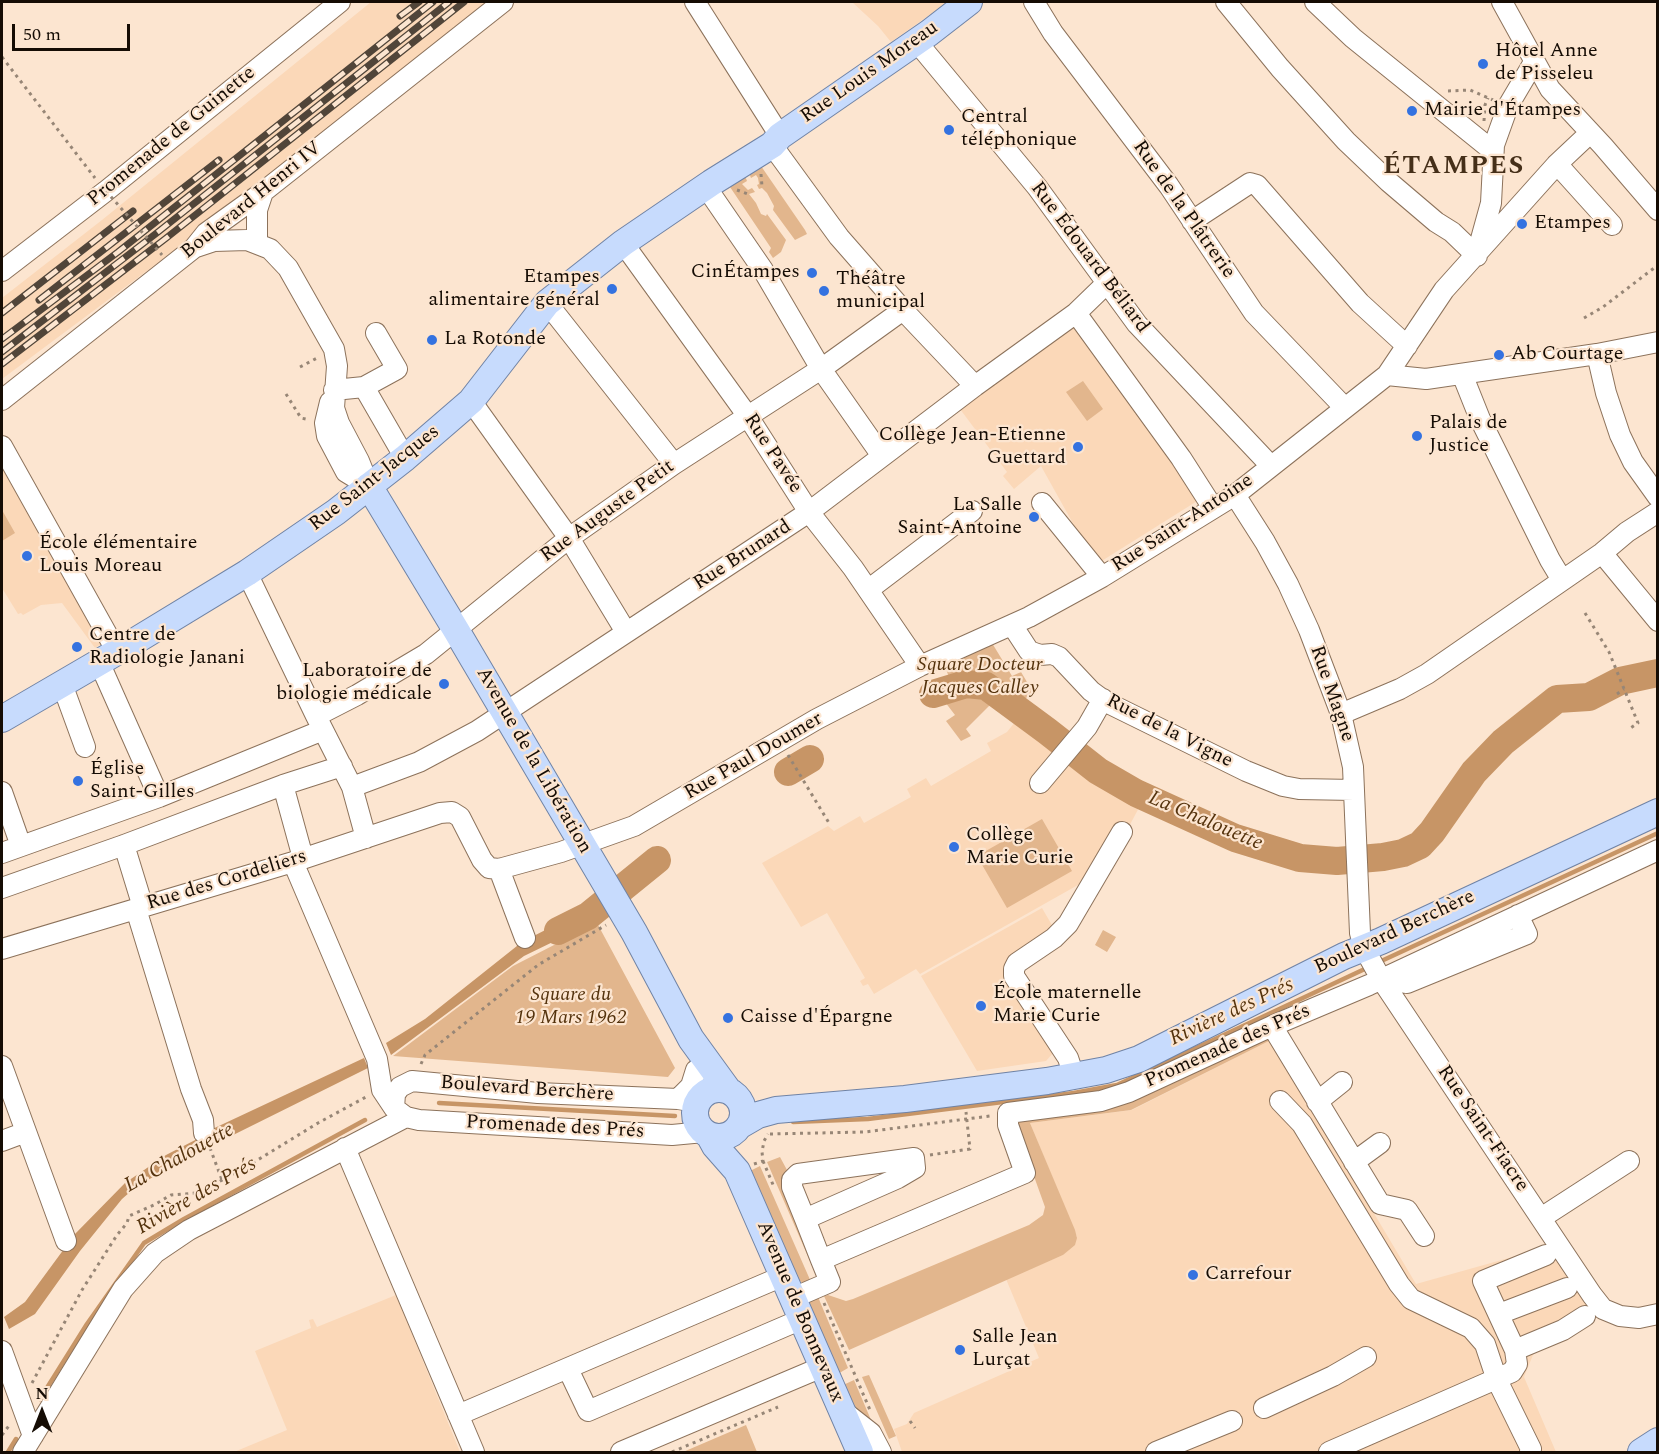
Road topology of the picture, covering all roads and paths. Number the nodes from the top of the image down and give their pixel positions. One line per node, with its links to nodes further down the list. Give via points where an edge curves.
1 (340, 2): 19 (street, Promenade de Guinette)
2 (503, 2): 20 (street, Boulevard Henri IV)
3 (695, 2): 15 (street)
4 (969, 2): 9 (main road, Rue Louis Moreau)
5 (1034, 2): 22 (street, Rue de la Plâtrerie)
6 (1226, 2): 28 (street, via 1346,141)
7 (1315, 2): 12 (street)
8 (1502, 2): 11 (street)
9 (916, 41): 15 (main road, Rue Louis Moreau); 31 (street, Rue Édouard Béliard, via 1037,187)
10 (2, 57): 19 (path)
11 (1534, 62): 13 (street); 14 (street, via 1550,88)
12 (1431, 102): 13 (path, via 1448,91 1470,90); 16 (street)
13 (1508, 106): 16 (street)
14 (1590, 133): 17 (street, Rue Saint-Antoine); 21 (street)
15 (776, 141): 18 (main road, Rue Louis Moreau); 33 (street, via 839,237)
16 (1493, 151): 28 (street, via 1491,203)
17 (1557, 164): 23 (street); 28 (street, Rue Saint-Antoine)
18 (706, 187): 25 (main road, Rue Saint-Jacques); 40 (street, via 763,270)
19 (106, 191): 27 (path, bridge); 30 (street, Promenade de Guinette)
20 (263, 192): 24 (street, via 256,210); 26 (street, Boulevard Henri IV, via 206,233)
21 (1658, 210)
22 (1192, 221): 38 (street, via 1250,183 1257,185 1360,303); 49 (street, Rue de la Plâtrerie, via 1254,314)
23 (1612, 225)
24 (256, 242): 26 (street, via 228,239); 45 (street, via 270,249 288,268 334,349)
25 (622, 243): 32 (main road, Rue Saint-Jacques); 50 (street, Rue Pavée)
26 (194, 248): 47 (street, Boulevard Henri IV)
27 (162, 255)
28 (1477, 256): 38 (street, Rue Saint-Antoine, via 1444,290)
29 (1658, 265): 35 (path)
30 (2, 271)
31 (1107, 283): 34 (street, Rue Brunard); 56 (street, Rue Édouard Béliard, via 1137,324)
32 (547, 303): 48 (main road, Rue Saint-Jacques); 55 (street)
33 (903, 310): 40 (street, Rue Auguste Petit); 43 (street)
34 (1076, 313): 43 (street, Rue Brunard); 61 (street)
35 (1584, 318)
36 (376, 333): 44 (street, via 397,369)
37 (1658, 342): 39 (street)
38 (1407, 346): 42 (street, Rue Saint-Antoine)
39 (1597, 354): 41 (street); 59 (street, via 1620,435 1633,462)
40 (821, 369): 50 (street, Rue Auguste Petit); 53 (street)
41 (1462, 374): 42 (street, via 1426,379); 69 (street, via 1480,419)
42 (1388, 375): 49 (street, Rue Saint-Antoine)
43 (975, 386): 53 (street, Rue Brunard)
44 (364, 387): 45 (street); 54 (street)
45 (334, 390): 51 (street); 57 (street, via 339,423)
46 (286, 394): 51 (path, via 301,418)
47 (2, 400)
48 (471, 401): 54 (main road, Rue Saint-Jacques); 65 (street)
49 (1345, 408): 56 (street, Rue Saint-Antoine)
50 (747, 415): 55 (street, Rue Auguste Petit); 63 (street, Rue Pavée)
51 (326, 423): 57 (street, via 327,436 346,472)
52 (2, 446): 76 (street)
53 (882, 456): 63 (street, Rue Brunard)
54 (405, 458): 57 (main road, Rue Saint-Jacques)
55 (674, 464): 65 (street, Rue Auguste Petit)
56 (1271, 466): 58 (street, Rue Saint-Antoine)
57 (369, 486): 67 (main road, Rue Saint-Jacques); 74 (main road, Avenue de la Libération)
58 (1235, 495): 61 (street, Rue Saint-Antoine); 83 (street, Rue Magne, via 1288,584)
59 (1658, 497)
60 (1042, 503): 68 (street)
61 (1213, 508): 68 (street, Rue Saint-Antoine)
62 (972, 511): 70 (street)
63 (809, 512): 70 (street, Rue Pavée); 75 (street, Rue Brunard)
64 (1658, 512): 66 (street)
65 (568, 538): 74 (street, Rue Auguste Petit); 75 (street)
66 (1602, 554): 69 (street); 72 (street)
67 (247, 573): 76 (main road, Rue Saint-Jacques); 85 (street)
68 (1102, 577): 73 (street, Rue Saint-Antoine)
69 (1562, 580): 83 (street, via 1427,674)
70 (868, 590): 77 (street, Rue Pavée)
71 (1585, 613): 79 (path, via 1609,652)
72 (1658, 621)
73 (1012, 625): 77 (street, Rue Paul Doumer); 81 (street, Rue de la Vigne, via 1023,653 1059,657)
74 (456, 630): 82 (main road, Avenue de la Libération); 85 (street, Rue Auguste Petit)
75 (626, 632): 82 (street, Rue Brunard)
76 (108, 657): 78 (main road, Rue Saint-Jacques); 95 (street)
77 (920, 666): 101 (street, Rue Paul Doumer, via 789,735 634,826)
78 (62, 684): 84 (main road, Rue Saint-Jacques); 87 (street)
79 (1624, 689): 80 (path); 86 (path, via 1638,723)
80 (1617, 694)
81 (1103, 699): 90 (street, via 1077,740); 93 (street, Rue de la Vigne, via 1270,782 1299,789)
82 (505, 714): 92 (street, Rue Brunard, via 443,751); 101 (main road, Avenue de la Libération)
83 (1341, 714): 93 (street, Rue Magne, via 1351,751)
84 (2, 719)
85 (320, 723): 89 (street); 95 (street, Rue Auguste Petit)
86 (1629, 729)
87 (85, 747)
88 (792, 762): 97 (path)
89 (342, 766): 91 (street); 92 (street)
90 (1040, 783)
91 (283, 785): 100 (street); 105 (street)
92 (352, 787): 99 (street)
93 (1354, 790): 111 (street, Rue Magne, via 1360,933)
94 (2, 792): 102 (street)
95 (159, 798): 102 (street, Rue Auguste Petit)
96 (1658, 812): 111 (main road, Boulevard Berchère)
97 (829, 823)
98 (1122, 832): 118 (street, via 1068,924 1017,963 1014,976 1068,1058)
99 (366, 838): 105 (street, Rue des Cordeliers); 106 (street, Rue des Cordeliers, via 452,812 460,817 482,860)
100 (124, 845): 107 (street); 109 (street)
101 (582, 845): 106 (street, Rue Paul Doumer); 108 (main road, Avenue de la Libération)
102 (21, 846): 104 (street, Rue Auguste Petit)
103 (1658, 850): 113 (street, Promenade des Prés)
104 (2, 852)
105 (298, 860): 109 (street, Rue des Cordeliers); 116 (street)
106 (494, 868): 110 (street)
107 (2, 888)
108 (618, 906): 115 (main road, Avenue de la Libération); 119 (path, via 425,1055)
109 (139, 908): 112 (street, Rue des Cordeliers); 136 (street)
110 (525, 938)
111 (1364, 948): 113 (street, Rue Saint-Fiacre); 118 (main road, Boulevard Berchère, via 1138,1059)
112 (2, 950)
113 (1381, 979): 114 (street, Promenade des Prés); 144 (street, Rue Saint-Fiacre)
114 (1272, 1026): 125 (street); 129 (street, Promenade des Prés, via 1129,1092 1101,1101)
115 (691, 1039): 122 (main road, Avenue de la Libération); 123 (main road, Avenue de la Libération, via 696,1070)
116 (377, 1059): 119 (street); 121 (street)
117 (2, 1066): 132 (street)
118 (1074, 1076): 126 (main road, Boulevard Berchère)
119 (412, 1081): 123 (street, Boulevard Berchère, via 538,1093); 128 (street, Boulevard Berchère, via 395,1094)
120 (1342, 1082): 125 (street)
121 (381, 1088): 128 (street); 143 (path)
122 (731, 1092): 123 (main road, via 712,1089); 126 (main road, Boulevard Berchère); 131 (main road, via 742,1106 743,1116)
123 (691, 1100): 133 (main road, via 696,1121)
124 (1280, 1101): 160 (street, via 1302,1124 1399,1284 1412,1299 1471,1328 1485,1344)
125 (1317, 1102): 141 (street)
126 (852, 1103): 131 (main road, Boulevard Berchère, via 776,1110 758,1115)
127 (966, 1111): 130 (path)
128 (400, 1112): 133 (street, Promenade des Prés, via 419,1120 672,1135); 138 (street)
129 (1008, 1113): 130 (path); 149 (street, via 1008,1125 1025,1173)
130 (968, 1120): 134 (path, via 865,1132); 139 (path, via 970,1149)
131 (737, 1128): 133 (main road, via 723,1136); 142 (main road, Avenue de Bonnevaux)
132 (26, 1132): 135 (street); 147 (street)
133 (706, 1133): 142 (main road, Avenue de Bonnevaux)
134 (768, 1134)
135 (2, 1141)
136 (207, 1141): 143 (path)
137 (1380, 1143): 141 (street)
138 (345, 1148): 165 (street); 170 (street, via 189,1230 155,1253 123,1289)
139 (914, 1158): 145 (street, via 915,1168 898,1178); 145 (street, via 798,1174 792,1187)
140 (1629, 1161): 144 (street)
141 (1354, 1162): 146 (street, via 1380,1204 1407,1210)
142 (737, 1171): 151 (main road, Avenue de Bonnevaux)
143 (222, 1180): 161 (path, via 197,1193 171,1195 129,1216 82,1290 33,1382)
144 (1541, 1218): 152 (street, Rue Saint-Fiacre, via 1592,1295)
145 (805, 1220): 149 (street)
146 (1424, 1236)
147 (66, 1241)
148 (1546, 1255): 153 (street, via 1483,1281)
149 (821, 1260): 151 (street, via 830,1282)
150 (1567, 1288): 153 (street)
151 (792, 1298): 158 (main road, Avenue de Bonnevaux); 159 (street); 159 (street, via 588,1411)
152 (1594, 1312): 154 (street, via 1639,1317); 155 (street)
153 (1499, 1314): 155 (street)
154 (1658, 1314)
155 (1515, 1350): 160 (street, via 1517,1364 1512,1372)
156 (2, 1351): 161 (street)
157 (1366, 1357): 163 (street)
158 (822, 1366): 164 (main road, Avenue de Bonnevaux); 173 (street)
159 (568, 1369): 165 (street)
160 (1497, 1380): 171 (street); 178 (street)
161 (18, 1393): 170 (street)
162 (785, 1403): 174 (path)
163 (1263, 1408)
164 (841, 1410): 175 (main road, Avenue de Bonnevaux); 176 (street, via 871,1433)
165 (458, 1415): 172 (street)
166 (910, 1420): 168 (path)
167 (1232, 1421): 177 (street)
168 (915, 1428)
169 (1658, 1441): 179 (main road)
170 (28, 1444)
171 (1530, 1451)
172 (474, 1452)
173 (621, 1452)
174 (672, 1452)
175 (860, 1452)
176 (881, 1452)
177 (1156, 1452)
178 (1329, 1452)
179 (1641, 1452)

